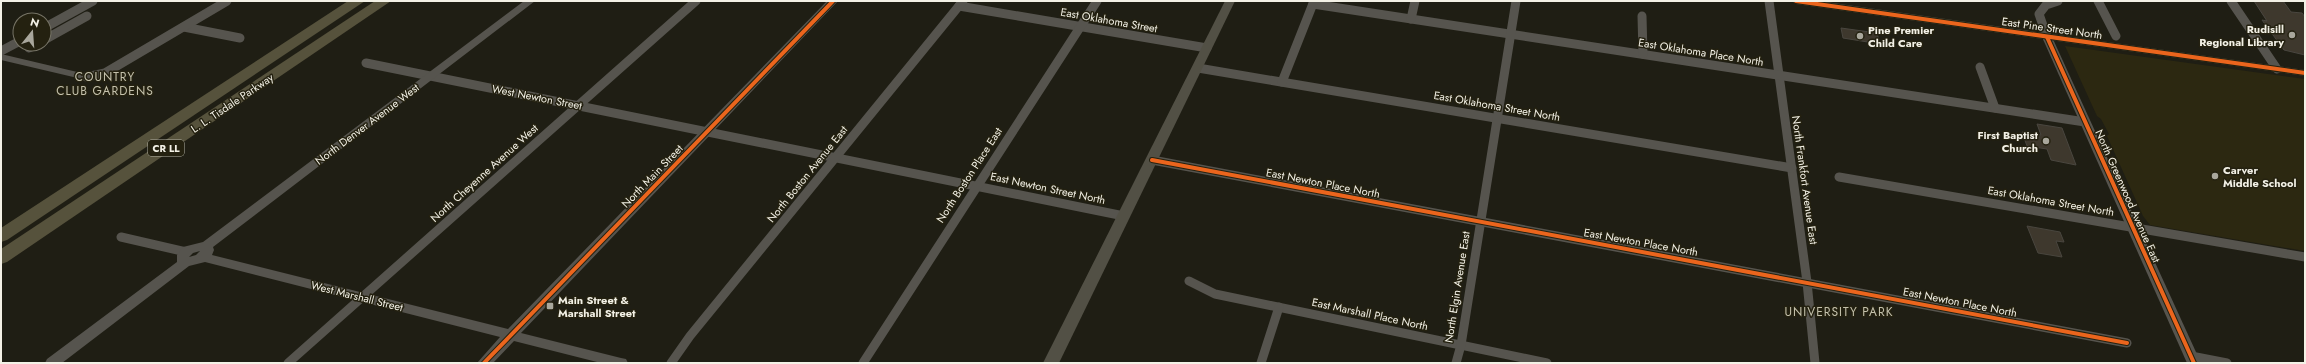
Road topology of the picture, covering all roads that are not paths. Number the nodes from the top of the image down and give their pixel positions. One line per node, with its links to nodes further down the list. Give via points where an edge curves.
1 (93, 1): 24 (street)
2 (227, 1): 25 (street)
3 (350, 1): 27 (highway)
4 (358, 1): 27 (highway, L. L. Tisdale Parkway / CR LL)
5 (384, 1): 27 (highway, L. L. Tisdale Parkway / CR LL)
6 (396, 1): 27 (highway)
7 (530, 1): 44 (street, North Denver Avenue West)
8 (696, 1): 47 (street, North Cheyenne Avenue West)
9 (833, 1): 51 (street, North Main Street)
10 (1097, 1): 26 (street, North Boston Place East)
11 (1230, 1): 34 (main road)
12 (1415, 1): 23 (street)
13 (1516, 1): 28 (street, North Elgin Avenue East)
14 (1769, 1): 43 (street, North Frankfort Avenue East)
15 (1796, 1): 31 (main road, East Pine Street North)
16 (2058, 1): 31 (street, North Greenwood Avenue East, via 2046,5 2039,14)
17 (2231, 1): 41 (street)
18 (1314, 2): 23 (street, East Oklahoma Place North); 46 (street)
19 (2097, 2): 30 (street)
20 (961, 4): 26 (street, East Oklahoma Street); 52 (street, North Boston Avenue East)
21 (87, 16): 29 (street)
22 (1642, 16): 36 (street)
23 (1411, 19): 28 (street, East Oklahoma Place North)
24 (52, 24)
25 (184, 27): 32 (street); 45 (street, via 103,74)
26 (1080, 27): 34 (street, East Oklahoma Street); 56 (street, North Boston Place East)
27 (325, 32): 60 (highway, L. L. Tisdale Parkway / CR LL); 65 (highway, L. L. Tisdale Parkway / CR LL)
28 (1511, 34): 36 (street, East Oklahoma Place North); 49 (street, North Elgin Avenue East)
29 (52, 36)
30 (2116, 36)
31 (2047, 37): 41 (main road, East Pine Street North); 50 (street, North Greenwood Avenue East)
32 (240, 38)
33 (12, 45): 35 (street)
34 (1208, 48): 40 (main road)
35 (1, 51)
36 (1643, 54): 43 (street, East Oklahoma Place North)
37 (1, 57): 45 (street)
38 (366, 63): 44 (street, West Newton Street)
39 (1980, 67): 48 (street)
40 (1198, 68): 46 (street, East Oklahoma Street North); 53 (main road)
41 (2278, 69): 42 (main road, East Pine Street North)
42 (2305, 73)
43 (1779, 75): 48 (street, East Oklahoma Place North); 54 (street, North Frankfort Avenue East)
44 (431, 76): 47 (street, West Newton Street); 62 (street, North Denver Avenue West)
45 (86, 77)
46 (1282, 82): 49 (street, East Oklahoma Street North)
47 (579, 106): 51 (street, West Newton Street); 68 (street, North Cheyenne Avenue West)
48 (1995, 108): 50 (street, East Oklahoma Place North)
49 (1496, 118): 54 (street, East Oklahoma Street North); 58 (street, North Elgin Avenue East)
50 (2085, 122): 59 (street, North Greenwood Avenue East)
51 (707, 132): 52 (street, East Newton Street North); 70 (street, North Main Street)
52 (836, 157): 56 (street, East Newton Street North); 78 (street, North Boston Avenue East, via 690,336)
53 (1152, 160): 57 (main road); 58 (street, East Newton Place North)
54 (1792, 168): 67 (street, North Frankfort Avenue East)
55 (1839, 176): 59 (street, East Oklahoma Street North)
56 (976, 185): 57 (street, East Newton Street North); 79 (street, North Boston Place East)
57 (1124, 216): 80 (main road)
58 (1480, 222): 67 (street, East Newton Place North); 72 (street, North Elgin Avenue East)
59 (2133, 227): 64 (street, East Oklahoma Street North); 73 (street, North Greenwood Avenue East)
60 (1, 236)
61 (121, 237): 63 (street)
62 (204, 252): 63 (street, via 194,261); 68 (street, West Marshall Street)
63 (186, 257): 74 (street)
64 (2305, 257)
65 (1, 258)
66 (1189, 281): 69 (street, East Marshall Place North, via 1215,294)
67 (1807, 282): 71 (street, East Newton Place North); 84 (street, North Frankfort Avenue East)
68 (362, 297): 70 (street, West Marshall Street); 75 (street, North Cheyenne Avenue West)
69 (1279, 307): 72 (street, East Marshall Place North); 81 (street)
70 (511, 334): 76 (street, North Main Street); 77 (street, West Marshall Street)
71 (2127, 343)
72 (1461, 345): 82 (street, North Elgin Avenue East); 83 (street, East Marshall Place North)
73 (2192, 360): 85 (street)
74 (52, 363)
75 (288, 363)
76 (484, 363)
77 (621, 363)
78 (671, 363)
79 (862, 363)
80 (1051, 363)
81 (1261, 363)
82 (1456, 363)
83 (1547, 363)
84 (1815, 363)
85 (2227, 363)

